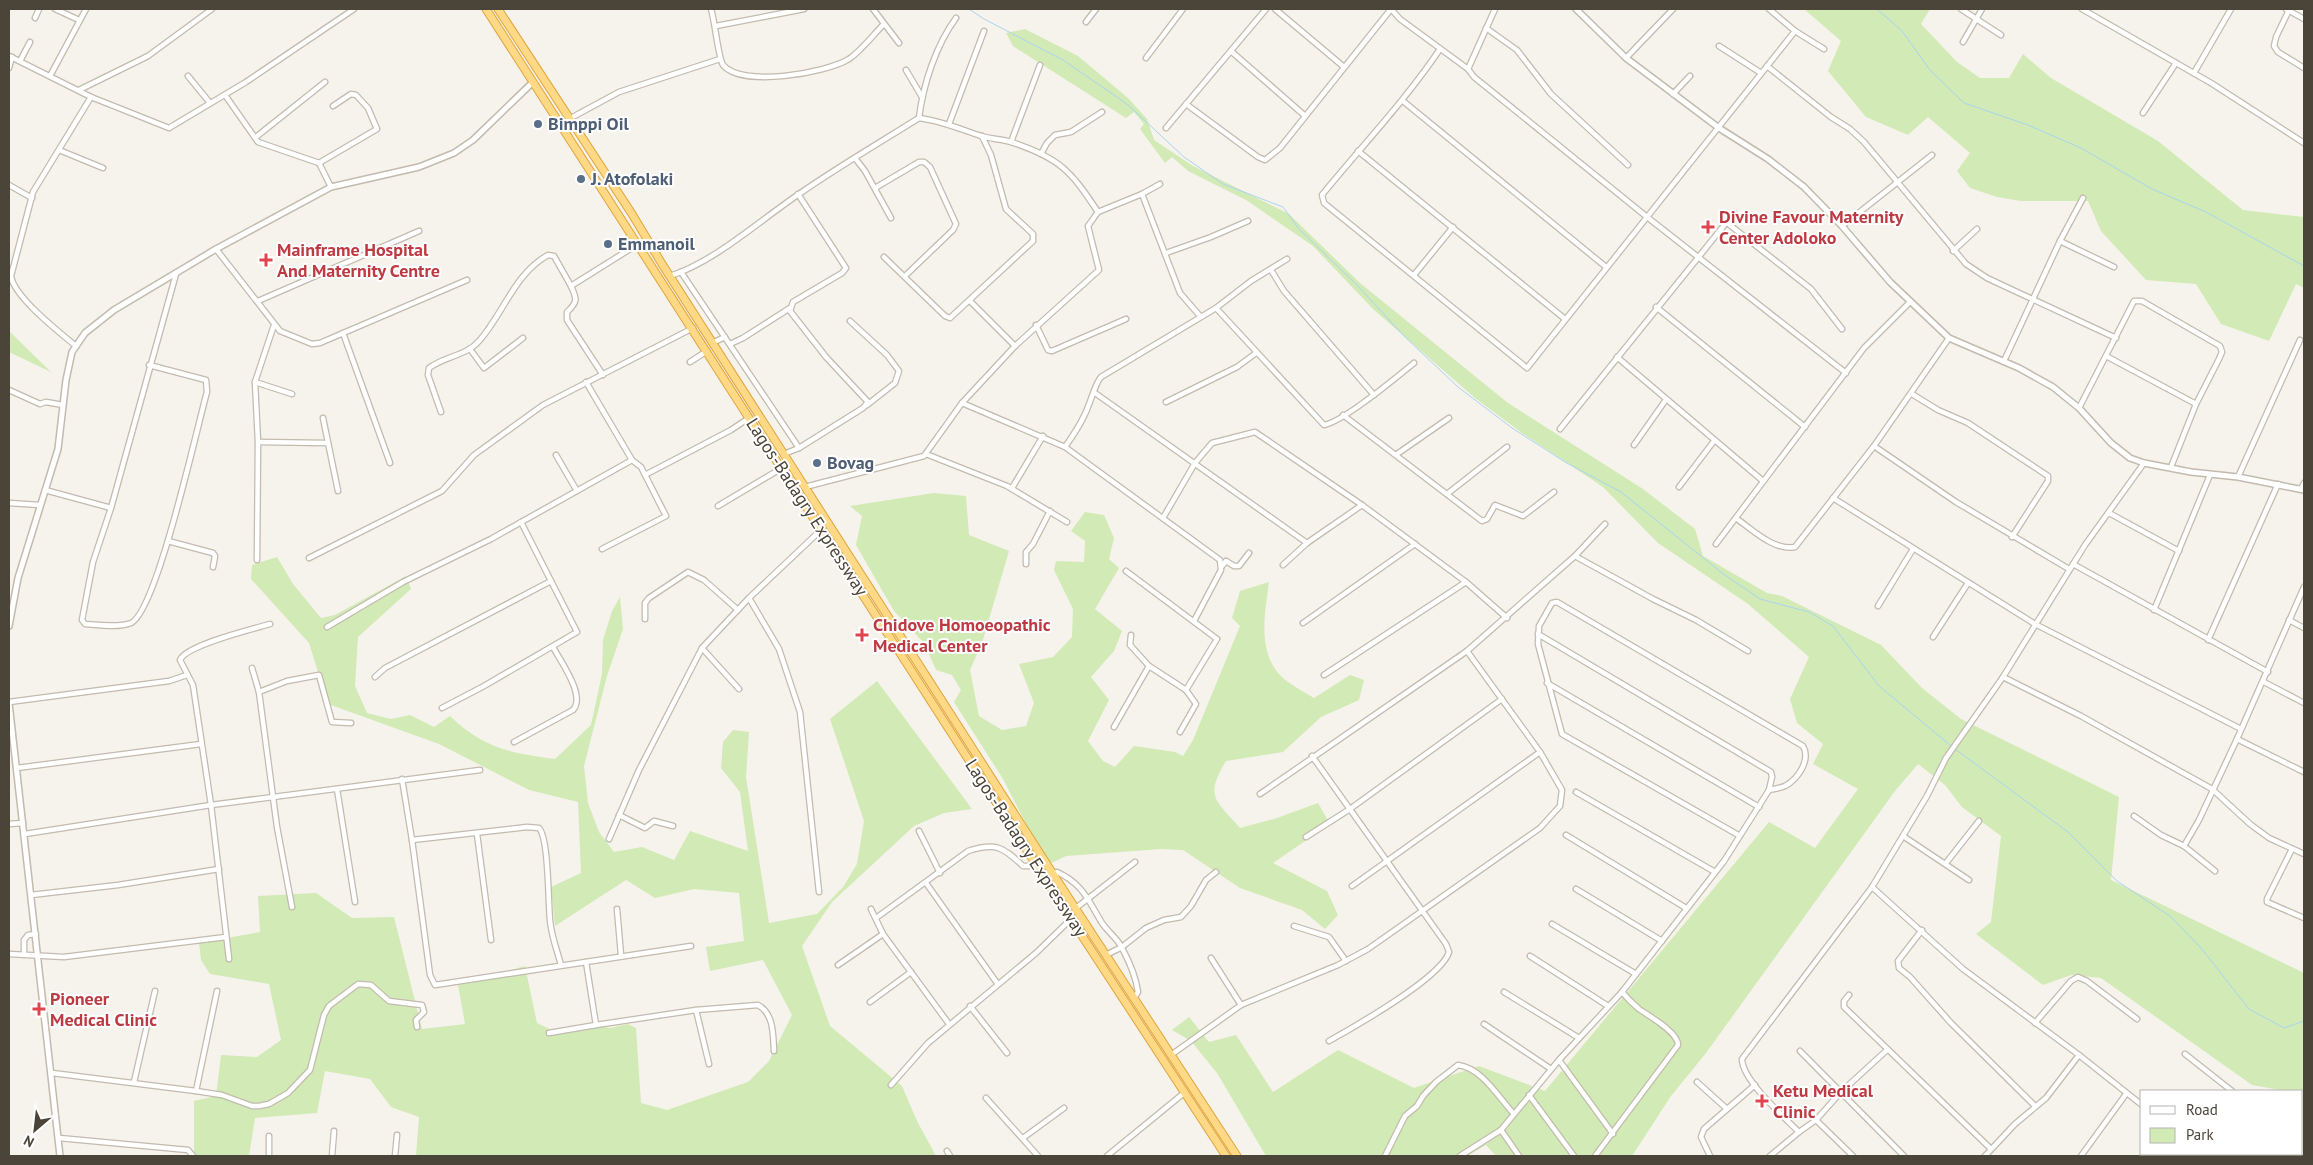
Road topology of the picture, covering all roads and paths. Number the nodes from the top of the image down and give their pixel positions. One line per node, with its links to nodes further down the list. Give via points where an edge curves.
1 (39, 9): 28 (street)
2 (55, 9): 32 (street)
3 (86, 9): 32 (street)
4 (212, 9): 67 (street, via 148,56)
5 (354, 9): 69 (street)
6 (486, 9): 66 (highway, Lagos-Badagry Expressway)
7 (498, 9): 80 (highway, Lagos-Badagry Expressway)
8 (712, 9): 35 (street)
9 (804, 9): 26 (street)
10 (873, 9): 34 (street)
11 (1096, 9): 33 (street)
12 (1183, 9): 48 (street)
13 (1266, 9): 46 (street)
14 (1275, 9): 55 (street)
15 (1391, 9): 27 (street); 55 (street)
16 (1401, 9): 27 (street)
17 (1495, 9): 36 (street)
18 (1576, 9): 49 (street)
19 (1673, 9): 49 (street)
20 (1769, 9): 38 (street)
21 (1961, 9): 31 (street)
22 (1982, 9): 31 (street)
23 (2082, 9): 52 (street)
24 (2231, 9): 61 (street)
25 (2288, 10): 30 (street); 57 (street, via 2274,46)
26 (780, 11): 35 (street)
27 (1397, 14): 44 (street)
28 (34, 18)
29 (956, 18): 71 (street, via 948,30)
30 (2304, 18)
31 (1976, 19): 39 (street); 41 (street)
32 (79, 20): 62 (street)
33 (1086, 22)
34 (884, 24): 42 (street); 50 (street, via 849,59 833,66 773,76 744,75 726,68)
35 (716, 26): 50 (street)
36 (1486, 28): 58 (street); 94 (street, via 1517,50 1551,94)
37 (984, 30): 81 (street)
38 (1795, 32): 45 (street); 54 (street)
39 (2001, 35)
40 (30, 42): 51 (street)
41 (1963, 42)
42 (899, 43)
43 (1719, 46): 60 (street)
44 (1440, 49): 58 (street); 72 (street)
45 (1824, 49)
46 (1232, 52): 74 (street); 78 (street)
47 (10, 57): 51 (street); 56 (street)
48 (1146, 58)
49 (1626, 58): 68 (street)
50 (720, 59): 80 (street, via 619,92)
51 (20, 61): 62 (street)
52 (2176, 63): 61 (street); 77 (street)
53 (1040, 65): 86 (street)
54 (1767, 66): 60 (street); 96 (street, via 1830,117 1850,129)
55 (1344, 67): 78 (street)
56 (9, 68)
57 (2304, 68)
58 (1468, 69): 108 (street)
59 (906, 70): 71 (street)
60 (1761, 73): 83 (street)
61 (2194, 74): 87 (street)
62 (50, 76): 67 (street)
63 (188, 76): 73 (street)
64 (1690, 76): 68 (street)
65 (325, 82): 85 (street)
66 (534, 82): 99 (street, via 473,140 454,153 419,166); 110 (highway, Lagos-Badagry Expressway)
67 (78, 90): 70 (street)
68 (1673, 94): 83 (street)
69 (225, 95): 73 (street); 85 (street)
70 (91, 97): 73 (street, via 167,128); 88 (street)
71 (922, 97): 79 (street)
72 (1403, 101): 89 (street); 125 (street)
73 (210, 103)
74 (1186, 104): 78 (street, via 1265,160 1280,148); 82 (street)
75 (333, 106): 93 (street, via 356,94 368,108 377,129)
76 (1102, 112): 90 (street, via 1071,132 1055,136)
77 (2143, 113)
78 (1304, 115)
79 (919, 118): 81 (street); 92 (street)
80 (569, 119): 107 (highway, Lagos-Badagry Expressway)
81 (949, 124): 84 (street)
82 (1166, 128)
83 (1719, 128): 108 (street); 113 (street, via 1804,187)
84 (982, 136): 86 (street); 137 (street, via 989,149 1006,209 1035,239)
85 (256, 137): 93 (street, via 264,145)
86 (1011, 142): 90 (street)
87 (2304, 143)
88 (59, 150): 95 (street); 103 (street)
89 (1358, 151): 114 (street); 130 (street, via 1321,198)
90 (1041, 154): 105 (street, via 1070,173)
91 (1932, 155): 96 (street)
92 (855, 158): 100 (street); 101 (street)
93 (319, 163): 99 (street)
94 (1628, 165)
95 (103, 168)
96 (1897, 183): 113 (street); 120 (street)
97 (1160, 184): 102 (street)
98 (9, 185): 103 (street)
99 (331, 187): 119 (street)
100 (875, 188): 109 (street); 132 (street, via 924,162 930,167 956,224)
101 (798, 194): 128 (street, via 739,238); 140 (street, via 846,268 793,302)
102 (1142, 194): 105 (street); 121 (street)
103 (32, 198): 158 (street, via 11,276 12,284 46,322)
104 (2083, 198): 117 (street)
105 (1098, 212): 147 (street, via 1088,226 1099,270)
106 (1734, 213): 112 (street)
107 (632, 214): 110 (highway); 131 (highway, Lagos-Badagry Expressway)
108 (1647, 217): 123 (street); 125 (street)
109 (891, 218)
110 (622, 219): 118 (highway, Lagos-Badagry Expressway)
111 (1248, 221): 121 (street)
112 (1726, 222): 123 (street); 149 (street, via 1811,289)
113 (1842, 226): 138 (street)
114 (1453, 227): 130 (street); 144 (street)
115 (1977, 229): 120 (street)
116 (419, 231): 136 (street)
117 (2060, 241): 126 (street); 135 (street)
118 (638, 244): 134 (street); 148 (highway, Lagos-Badagry Expressway)
119 (216, 249): 129 (street); 136 (street)
120 (1953, 251): 135 (street, via 1987,278)
121 (1166, 253): 142 (street, via 1180,293)
122 (884, 257): 132 (street)
123 (1698, 258): 139 (street); 169 (street)
124 (1287, 259): 127 (street)
125 (1606, 267): 144 (street)
126 (2114, 267)
127 (1271, 270): 141 (street); 177 (street, via 1284,290)
128 (681, 272): 131 (street); 151 (street)
129 (176, 274): 158 (street, via 114,310 85,332); 168 (street)
130 (1414, 275): 144 (street, via 1527,368)
131 (670, 276): 156 (highway, Lagos-Badagry Expressway)
132 (904, 276): 137 (street, via 947,317 952,317)
133 (467, 280): 150 (street)
134 (571, 286): 160 (street, via 554,256 546,256 522,276 481,339); 170 (street, via 577,299 567,312 567,320)
135 (2032, 299): 154 (street); 165 (street)
136 (258, 301): 146 (street)
137 (970, 301): 159 (street)
138 (1910, 302): 153 (street); 169 (street, via 1864,348)
139 (1656, 307): 164 (street); 190 (street)
140 (790, 308): 157 (street); 183 (street, via 826,357 868,400)
141 (1216, 308): 142 (street); 162 (street)
142 (1200, 316): 175 (street, via 1101,377 1096,381)
143 (1126, 319): 147 (street, via 1052,351 1048,350)
144 (1565, 320)
145 (850, 321): 183 (street, via 887,355 899,371 895,383)
146 (274, 325): 150 (street, via 312,344); 171 (street)
147 (1036, 325): 159 (street)
148 (693, 328): 161 (highway, Lagos-Badagry Expressway); 170 (street)
149 (1842, 329)
150 (343, 333): 206 (street)
151 (725, 337): 156 (street); 157 (street)
152 (523, 338): 160 (street, via 484,368)
153 (1949, 338): 165 (street); 176 (street)
154 (2116, 338): 163 (street); 181 (street, via 2130,306 2134,301 2142,301 2220,346 2222,352)
155 (2300, 340): 213 (street)
156 (712, 343): 201 (highway, Lagos-Badagry Expressway)
157 (730, 344): 200 (street)
158 (76, 346): 182 (street, via 72,352)
159 (1015, 346): 180 (street)
160 (470, 349): 185 (street, via 429,368 428,375)
161 (707, 351): 166 (street); 187 (highway, Lagos-Badagry Expressway)
162 (1256, 353): 179 (street, via 1237,367); 186 (street, via 1321,423 1327,425)
163 (2106, 356): 181 (street); 184 (street)
164 (1616, 357): 178 (street); 191 (street)
165 (2004, 361): 184 (street, via 2053,387)
166 (690, 362)
167 (1414, 363): 177 (street)
168 (149, 365): 231 (street); 241 (street, via 202,378 208,387)
169 (1846, 373): 190 (street)
170 (603, 375): 172 (street)
171 (255, 382): 174 (street); 194 (street)
172 (586, 382): 205 (street); 250 (street, via 543,405 486,446 463,466 445,489)
173 (9, 390): 182 (street, via 40,404)
174 (292, 394)
175 (1095, 394): 198 (street); 207 (street)
176 (1912, 394): 197 (street); 240 (street, via 1968,423 2048,476 2048,481)
177 (1374, 395): 186 (street)
178 (1666, 401): 193 (street); 196 (street)
179 (1166, 402)
180 (962, 403): 192 (street); 202 (street)
181 (2196, 404): 209 (street)
182 (63, 405): 220 (street, via 58,449)
183 (867, 405): 200 (street)
184 (2079, 408): 208 (street, via 2111,442 2130,458)
185 (441, 412)
186 (1343, 415): 203 (street)
187 (750, 417): 210 (highway, Lagos-Badagry Expressway); 211 (street)
188 (323, 418): 195 (street)
189 (1449, 418): 203 (street)
190 (1805, 427): 214 (street)
191 (1560, 429)
192 (1043, 436): 198 (street); 219 (street)
193 (1714, 441): 214 (street); 217 (street)
194 (258, 442): 195 (street); 251 (street)
195 (326, 443): 223 (street)
196 (1634, 445)
197 (1874, 446): 226 (street); 240 (street)
198 (1065, 447): 234 (street)
199 (1507, 447): 225 (street)
200 (799, 448): 201 (street)
201 (784, 454): 218 (highway, Lagos-Badagry Expressway)
202 (926, 454): 218 (street); 219 (street)
203 (1397, 454): 225 (street)
204 (556, 455): 221 (street)
205 (632, 460): 211 (street); 221 (street)
206 (390, 463)
207 (1195, 463): 229 (street, via 1214,442 1255,432); 234 (street); 242 (street)
208 (2144, 463): 209 (street); 233 (street)
209 (2171, 467): 212 (street)
210 (782, 468): 230 (street); 239 (highway, Lagos-Badagry Expressway)
211 (646, 475): 245 (street, via 665,518)
212 (2210, 475): 213 (street); 247 (street)
213 (2238, 477): 216 (street)
214 (1763, 481): 235 (street)
215 (2304, 483): 222 (street)
216 (2278, 484): 222 (street); 280 (street)
217 (1678, 486)
218 (805, 487): 350 (highway, Lagos-Badagry Expressway)
219 (1012, 488): 232 (street)
220 (46, 490): 228 (street); 231 (street)
221 (577, 490): 236 (street)
222 (2303, 490)
223 (338, 491)
224 (1554, 492): 225 (street, via 1523,516 1495,505 1487,519 1482,521)
225 (1447, 494)
226 (1833, 498): 235 (street, via 1795,547 1775,545); 246 (street)
227 (9, 504): 228 (street)
228 (40, 505): 272 (street, via 18,578)
229 (1362, 505): 242 (street); 243 (street)
230 (718, 506)
231 (111, 508): 241 (street, via 93,562 82,620 84,624 133,622 160,570)
232 (1050, 511): 237 (street); 252 (street, via 1026,552)
233 (2109, 513): 247 (street); 253 (street)
234 (1163, 518): 255 (street, via 1220,560)
235 (1737, 519): 244 (street)
236 (521, 522): 259 (street); 275 (street, via 403,582)
237 (1067, 522)
238 (1605, 524): 249 (street)
239 (822, 529): 263 (street); 344 (highway, Lagos-Badagry Expressway)
240 (2012, 537): 257 (street)
241 (168, 541): 256 (street, via 213,553)
242 (1307, 543): 254 (street)
243 (1414, 544): 260 (street); 271 (street)
244 (1716, 544)
245 (602, 549)
246 (1913, 549): 261 (street); 264 (street)
247 (2179, 551): 266 (street)
248 (1249, 553): 255 (street, via 1239,566 1226,561)
249 (1575, 556): 268 (street); 284 (street)
250 (309, 558)
251 (257, 560)
252 (1026, 564)
253 (2072, 564): 257 (street); 266 (street)
254 (1283, 565)
255 (1222, 566): 270 (street)
256 (214, 567)
257 (2069, 570): 274 (street)
258 (1126, 571): 270 (street)
259 (551, 581): 281 (street, via 577,630); 290 (street, via 384,668)
260 (1466, 582): 268 (street); 288 (street)
261 (1968, 583): 274 (street); 279 (street)
262 (2304, 587): 269 (street)
263 (749, 598): 265 (street); 356 (street, via 778,649 800,712)
264 (1878, 606)
265 (738, 610): 267 (street, via 704,580 688,572 649,598 645,603); 282 (street)
266 (2154, 610): 280 (street)
267 (645, 618)
268 (1507, 618): 283 (street)
269 (2289, 620): 276 (street); 287 (street)
270 (1194, 621): 295 (street, via 1215,636 1216,642)
271 (1303, 623)
272 (9, 624)
273 (270, 624): 289 (street, via 187,652 180,660)
274 (2035, 624): 291 (street); 303 (street)
275 (328, 628)
276 (2304, 628)
277 (1538, 634): 292 (street); 316 (street, via 1770,772); 316 (street, via 1552,602 1558,602 1803,746 1806,755 1800,772 1786,785)
278 (1131, 635): 285 (street, via 1130,645)
279 (1933, 636)
280 (2208, 640): 287 (street)
281 (552, 647): 300 (street); 306 (street, via 576,692 578,703 573,710)
282 (702, 648): 294 (street); 323 (street)
283 (1467, 651): 297 (street); 309 (street)
284 (1748, 651)
285 (1149, 666): 295 (street); 302 (street)
286 (252, 668): 296 (street)
287 (2268, 672): 293 (street)
288 (1324, 674)
289 (187, 675): 298 (street, via 169,681); 307 (street, via 193,685)
290 (375, 677)
291 (2003, 677): 315 (street); 334 (street, via 1946,758)
292 (1547, 682): 321 (street); 333 (street, via 1562,734)
293 (2264, 682): 299 (street); 303 (street)
294 (739, 689)
295 (1186, 690): 304 (street, via 1196,704)
296 (259, 692): 301 (street, via 287,681 319,675 332,722); 319 (street)
297 (1502, 699): 308 (street); 322 (street)
298 (9, 702): 310 (street)
299 (2304, 703)
300 (442, 708)
301 (351, 723)
302 (1114, 727)
303 (2241, 729): 305 (street)
304 (1180, 732)
305 (2237, 739): 312 (street); 315 (street)
306 (514, 742)
307 (201, 744): 310 (street); 320 (street)
308 (1540, 752): 341 (street); 365 (street, via 1562,790 1556,813 1540,828)
309 (1312, 756): 318 (street); 322 (street)
310 (17, 768): 326 (street)
311 (480, 770): 313 (street)
312 (2304, 772)
313 (402, 779): 314 (street); 337 (street)
314 (338, 788): 319 (street); 359 (street)
315 (2212, 789): 338 (street); 339 (street, via 2250,824 2269,838)
316 (1769, 790): 321 (street)
317 (1576, 792): 348 (street)
318 (1260, 794)
319 (273, 798): 320 (street); 360 (street)
320 (211, 805): 330 (street); 345 (street)
321 (1759, 807): 333 (street)
322 (1350, 808): 335 (street); 341 (street)
323 (619, 815): 328 (street, via 644,828 657,821); 336 (street)
324 (2134, 816): 338 (street)
325 (1979, 821): 343 (street)
326 (23, 823): 327 (street); 330 (street)
327 (9, 824)
328 (673, 826)
329 (919, 831): 349 (street)
330 (24, 834): 357 (street)
331 (477, 834): 337 (street); 375 (street); 389 (street, via 533,826 542,831 550,920)
332 (1566, 835): 362 (street)
333 (1740, 836): 348 (street)
334 (1903, 836): 343 (street); 354 (street)
335 (1306, 838)
336 (609, 839)
337 (412, 840): 389 (street, via 430,975 434,984 439,986)
338 (2184, 846): 346 (street)
339 (2292, 848): 340 (street); 367 (street, via 2267,902)
340 (2304, 854)
341 (1387, 861): 353 (street); 365 (street)
342 (1135, 862): 358 (street)
343 (1946, 863): 351 (street)
344 (1038, 866): 349 (street, via 1023,866 1006,850 991,845 968,851); 368 (highway, Lagos-Badagry Expressway)
345 (219, 869): 357 (street); 374 (street)
346 (2216, 871)
347 (1216, 872): 378 (street, via 1206,880 1181,917 1146,928)
348 (1715, 872): 362 (street)
349 (940, 873): 352 (street)
350 (1052, 874): 358 (street, via 1057,872 1073,879); 361 (highway, Lagos-Badagry Expressway)
351 (1969, 880)
352 (926, 883): 366 (street); 393 (street)
353 (1352, 886)
354 (1872, 886): 371 (street); 428 (street, via 1742,1059 1742,1067)
355 (1576, 889): 376 (street)
356 (819, 892)
357 (31, 895): 372 (street)
358 (1089, 899): 361 (street); 378 (street, via 1103,924)
359 (355, 902)
360 (292, 907)
361 (1076, 908): 383 (highway, Lagos-Badagry Expressway)
362 (1686, 908): 376 (street)
363 (617, 909): 382 (street)
364 (870, 909): 366 (street)
365 (1422, 912): 387 (street); 413 (street, via 1446,944 1447,959 1420,983)
366 (876, 918): 373 (street)
367 (2304, 918)
368 (1071, 919): 393 (street, via 1036,953); 432 (highway, Lagos-Badagry Expressway)
369 (1552, 924): 392 (street)
370 (1294, 926): 387 (street, via 1329,937)
371 (1922, 930): 406 (street, via 1963,969); 437 (street, via 1898,961 1899,968)
372 (36, 934): 380 (street, via 28,935 24,940); 381 (street)
373 (883, 934): 390 (street); 391 (street)
374 (226, 937): 381 (street, via 64,957); 386 (street)
375 (491, 940)
376 (1662, 941): 392 (street)
377 (691, 946): 382 (street)
378 (1122, 947): 383 (street); 399 (street, via 1137,985 1138,992)
379 (9, 954): 380 (street)
380 (24, 954): 381 (street)
381 (39, 955): 424 (street)
382 (621, 955): 388 (street)
383 (1106, 955): 399 (highway, Lagos-Badagry Expressway)
384 (1530, 956): 403 (street)
385 (1211, 958): 401 (street)
386 (229, 959)
387 (1346, 961): 401 (street)
388 (586, 962): 389 (street); 409 (street)
389 (561, 964)
390 (838, 965)
391 (911, 972): 400 (street); 407 (street)
392 (1636, 974): 397 (street)
393 (997, 983): 402 (street)
394 (155, 991): 425 (street)
395 (217, 991): 430 (street)
396 (1504, 992): 412 (street)
397 (1622, 992): 403 (street); 445 (street, via 1672,1034 1678,1046)
398 (1848, 995): 414 (street, via 1844,1006)
399 (1134, 998): 418 (highway, Lagos-Badagry Expressway)
400 (870, 1002)
401 (1241, 1005): 418 (street)
402 (970, 1006): 407 (street); 417 (street)
403 (1608, 1006): 412 (street)
404 (696, 1010): 409 (street); 415 (street, via 758,1005 766,1010 771,1020); 422 (street)
405 (2137, 1019): 406 (street, via 2078,977)
406 (2036, 1023): 420 (street)
407 (949, 1024): 427 (street)
408 (1484, 1024): 423 (street)
409 (596, 1025): 411 (street)
410 (417, 1027): 430 (street, via 416,1020 424,1012 422,1005 389,1001 371,985 358,984 329,1006 324,1014 310,1070 288,1093 269,1104 252,1106 222,1095)
411 (549, 1033)
412 (1579, 1038): 421 (street)
413 (1329, 1041)
414 (1886, 1050): 431 (street); 450 (street)
415 (774, 1051)
416 (1800, 1051): 431 (street)
417 (1007, 1054)
418 (1170, 1054): 459 (highway, Lagos-Badagry Expressway)
419 (2185, 1054): 429 (street)
420 (2079, 1055): 433 (street); 437 (street, via 2046,1098)
421 (1559, 1060): 423 (street); 445 (street)
422 (709, 1064)
423 (1551, 1069): 434 (street)
424 (52, 1073): 425 (street); 448 (street)
425 (134, 1082): 430 (street)
426 (1697, 1082): 439 (street)
427 (891, 1084)
428 (1754, 1085): 439 (street); 444 (street)
429 (2231, 1090)
430 (196, 1091)
431 (1841, 1092): 441 (street); 468 (street)
432 (1184, 1094): 457 (street); 458 (highway, Lagos-Badagry Expressway)
433 (2126, 1094): 436 (street); 470 (street)
434 (1529, 1095): 440 (street); 463 (street)
435 (986, 1098): 449 (street)
436 (2140, 1104)
437 (2035, 1106): 450 (street)
438 (1064, 1108): 449 (street)
439 (1727, 1108): 465 (street, via 1702,1133 1702,1141)
440 (1514, 1114): 442 (street); 460 (street, via 1482,1077 1468,1066 1458,1065 1436,1082 1405,1116)
441 (1816, 1120): 444 (street); 467 (street)
442 (1501, 1130): 461 (street); 462 (street)
443 (334, 1131): 454 (street)
444 (1798, 1132): 466 (street)
445 (1613, 1134): 464 (street)
446 (397, 1135): 455 (street)
447 (269, 1136): 453 (street)
448 (59, 1138): 451 (street); 452 (street, via 188,1150)
449 (1023, 1138): 456 (street)
450 (1991, 1150): 469 (street)
451 (60, 1156)
452 (193, 1156)
453 (268, 1156)
454 (332, 1156)
455 (395, 1156)
456 (1038, 1156)
457 (1107, 1156)
458 (1226, 1156)
459 (1237, 1156)
460 (1385, 1156)
461 (1460, 1156)
462 (1518, 1156)
463 (1574, 1156)
464 (1595, 1156)
465 (1710, 1156)
466 (1770, 1156)
467 (1853, 1156)
468 (1904, 1156)
469 (1985, 1156)
470 (2081, 1156)

